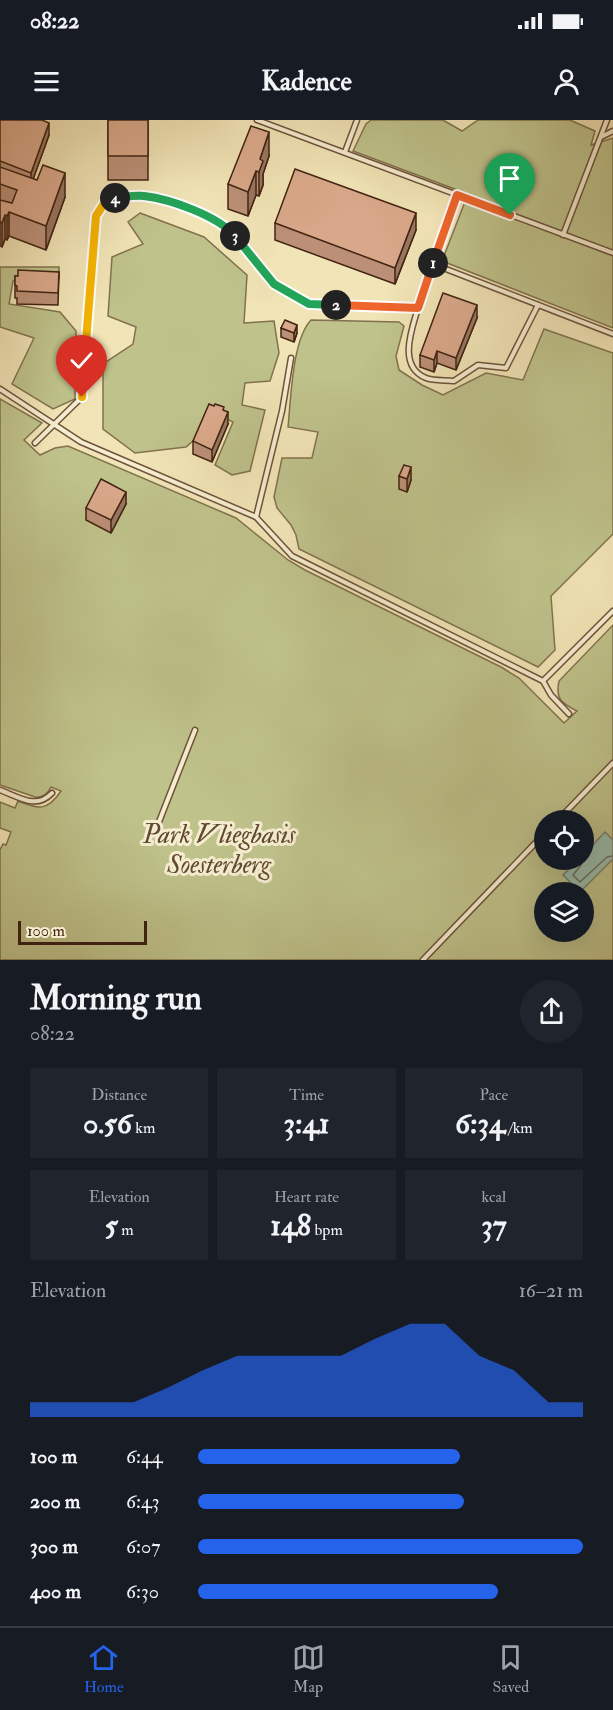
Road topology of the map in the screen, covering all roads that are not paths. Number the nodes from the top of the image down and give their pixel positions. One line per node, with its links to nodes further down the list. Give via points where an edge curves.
1 (257, 120): 6 (lane)
2 (357, 120): 6 (lane)
3 (607, 120): 5 (lane)
4 (613, 131): 5 (lane)
5 (600, 137): 8 (lane)
6 (345, 152): 7 (lane)
7 (457, 195): 8 (lane); 10 (lane)
8 (563, 235): 9 (lane)
9 (613, 254)
10 (433, 264): 11 (lane); 12 (lane)
11 (538, 305): 12 (lane, via 506,368 478,365 454,381 426,378 413,368 408,346); 13 (lane)
12 (418, 308): 16 (lane, via 309,304 274,284 229,229 188,206 144,196 107,199 96,216 82,397)
13 (613, 334)
14 (291, 358): 18 (lane)
15 (0, 389): 16 (lane)
16 (56, 424): 17 (lane); 18 (lane, via 81,442)
17 (34, 443)
18 (256, 517): 20 (lane, via 292,556)
19 (613, 611): 20 (lane)
20 (543, 681): 21 (lane)
21 (569, 714)
22 (195, 730): 27 (lane)
23 (613, 763): 26 (lane)
24 (0, 790): 25 (lane, via 39,802)
25 (52, 793)
26 (568, 810)
27 (155, 832)
28 (534, 844): 29 (lane)
29 (423, 960)

